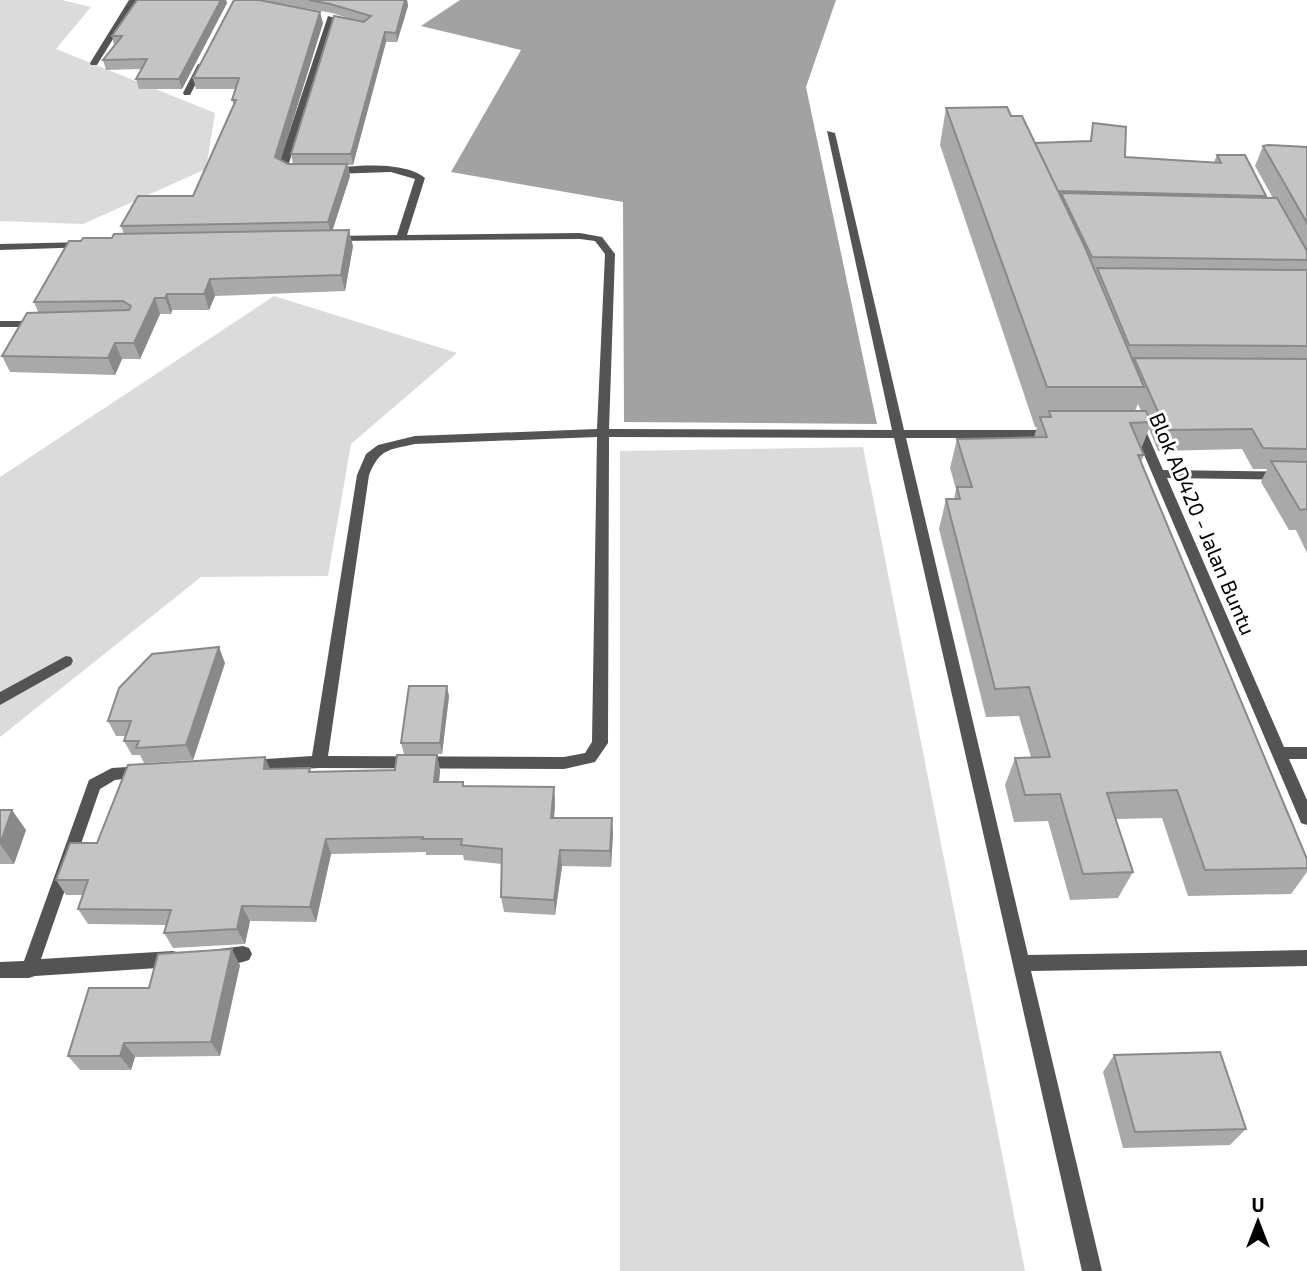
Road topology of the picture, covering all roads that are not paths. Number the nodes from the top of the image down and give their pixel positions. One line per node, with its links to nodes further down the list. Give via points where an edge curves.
1 (132, 0): 6 (street)
2 (317, 16): 3 (street)
3 (331, 18): 4 (street); 10 (street, via 284,163 286,169)
4 (343, 21)
5 (205, 58): 7 (street)
6 (94, 63)
7 (187, 93)
8 (830, 133): 19 (street)
9 (317, 171): 11 (street, via 415,174 419,185)
10 (303, 172)
11 (401, 238): 12 (street); 18 (street, via 580,236 604,244 610,254)
12 (318, 240)
13 (97, 245): 14 (street)
14 (0, 247)
15 (0, 324): 16 (street)
16 (52, 324)
17 (1131, 409): 21 (street, Blok AD420 - Jalan Buntu, via 1134,434)
18 (603, 433): 19 (street); 27 (street, via 415,440 382,448 370,457 363,475); 27 (street, via 600,743 596,752 564,763)
19 (898, 434): 20 (street); 33 (street)
20 (1060, 434)
21 (1159, 474): 22 (street); 25 (street, Blok AD420 - Jalan Buntu)
22 (1307, 476)
23 (66, 661): 24 (street)
24 (0, 699)
25 (1279, 753): 26 (street); 30 (street, Blok AD420 - Jalan Buntu)
26 (1307, 753)
27 (319, 762): 28 (street)
28 (238, 767)
29 (157, 771): 35 (street, via 112,774 94,785)
30 (1307, 817)
31 (243, 954): 35 (street)
32 (1307, 958): 33 (street)
33 (1021, 963): 36 (street)
34 (0, 970): 35 (street)
35 (29, 970)
36 (1092, 1271)

